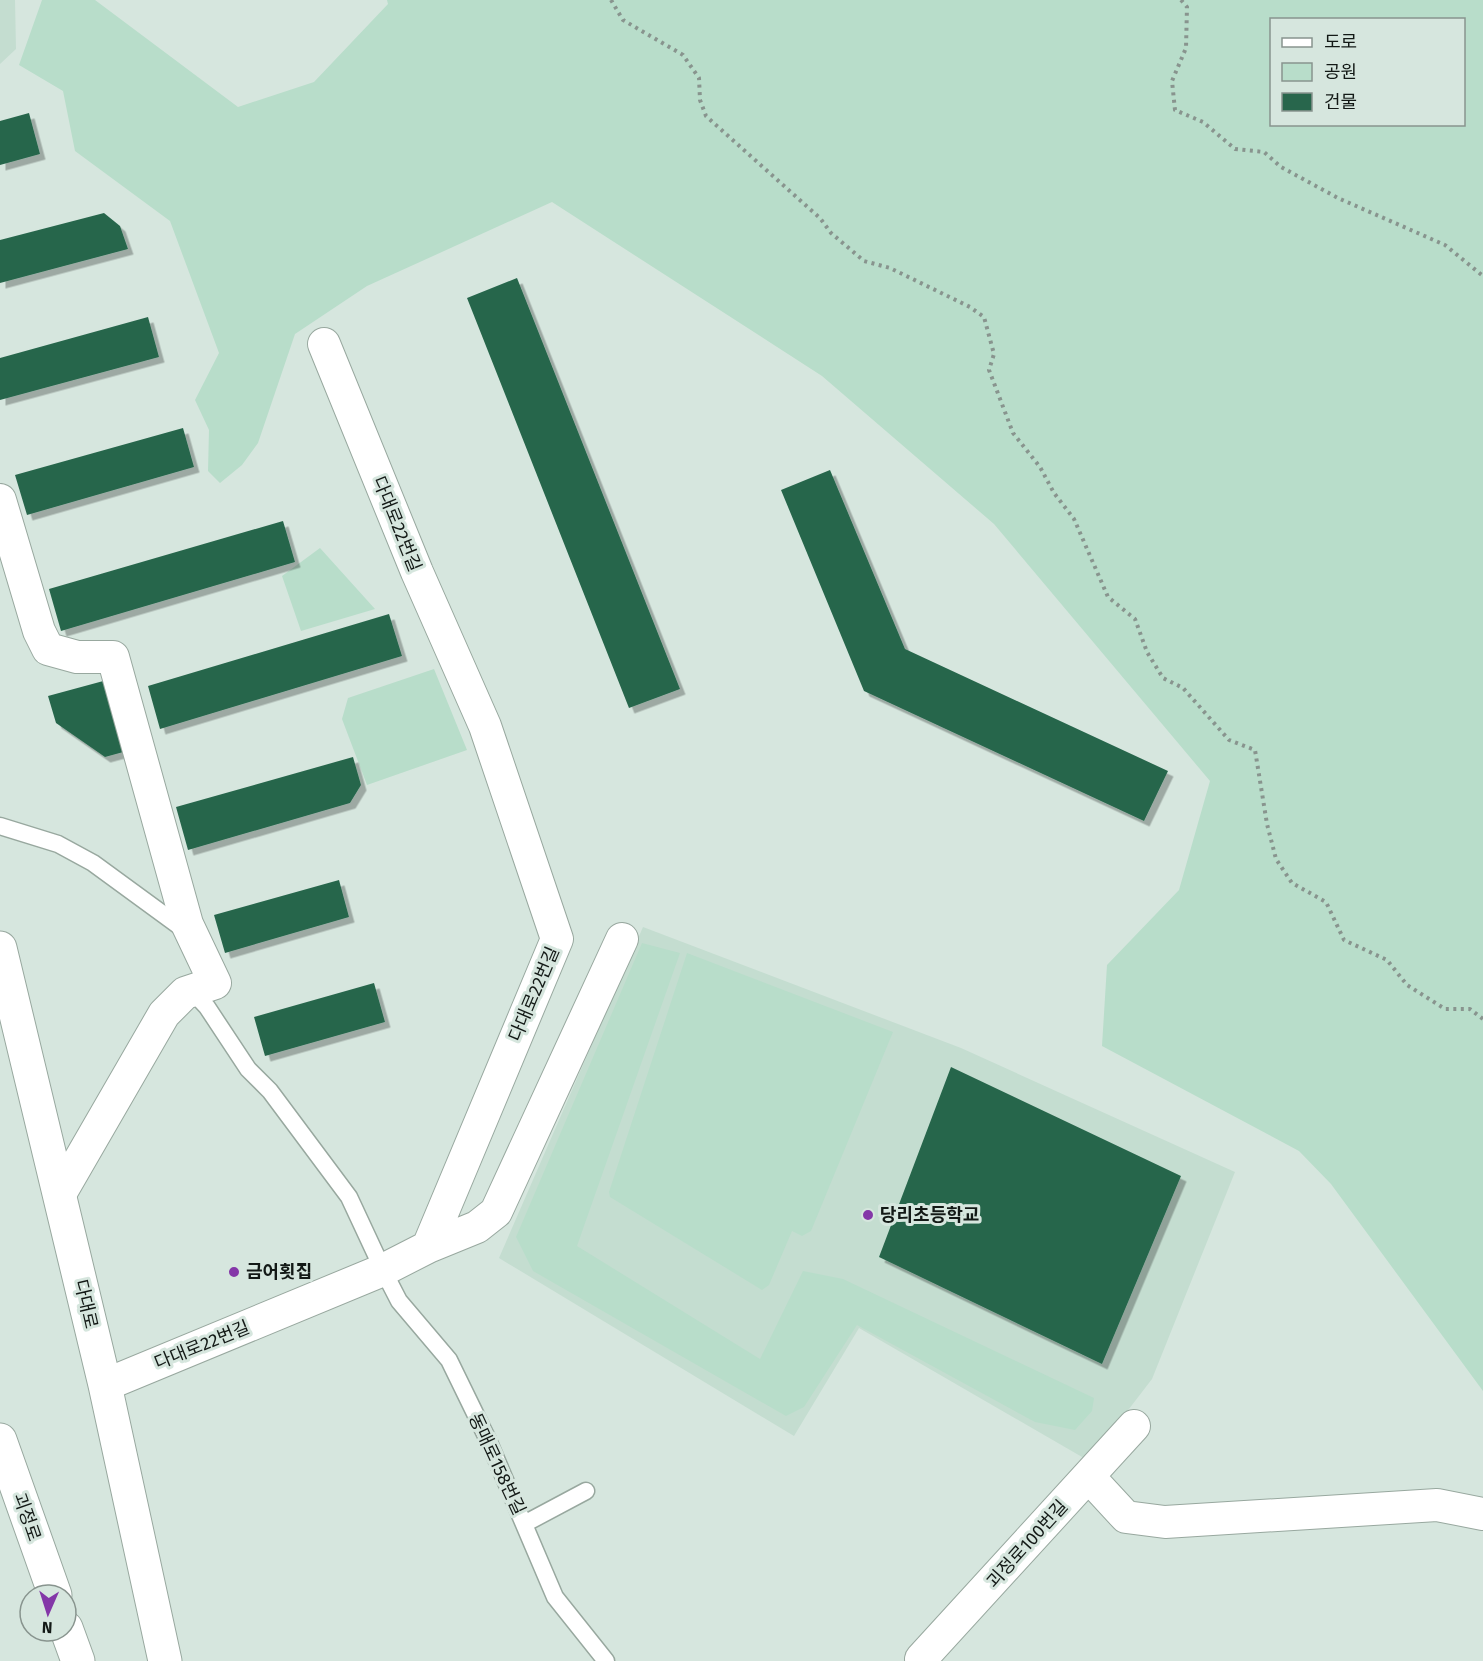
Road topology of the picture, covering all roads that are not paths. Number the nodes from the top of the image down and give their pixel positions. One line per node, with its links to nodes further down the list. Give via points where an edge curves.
1 (324, 344): 9 (street, 다대로22번길, via 485,726 557,939)
2 (0, 500): 4 (street, via 39,631 48,649 77,657 113,657 187,924)
3 (0, 826): 4 (lane, via 58,844 93,863)
4 (194, 937): 7 (street, via 215,983)
5 (622, 939): 9 (street, via 496,1212 477,1227)
6 (0, 948): 8 (main road, 다대로)
7 (192, 991): 8 (street, via 164,1014); 10 (lane, 동매로158번길, via 349,1197)
8 (60, 1194): 11 (main road, 다대로)
9 (428, 1248): 10 (street, 다대로22번길)
10 (382, 1270): 11 (street, 다대로22번길); 17 (lane, 동매로158번길, via 399,1301 449,1360)
11 (105, 1385): 21 (main road, 다대로)
12 (1134, 1426): 14 (street, 괴정로100번길)
13 (0, 1440): 18 (main road, 괴정로)
14 (1089, 1477): 16 (street, via 1126,1517 1165,1522 1437,1505); 23 (street, 괴정로100번길)
15 (586, 1491): 17 (lane)
16 (1483, 1514)
17 (524, 1524): 22 (lane, 동매로158번길, via 555,1596)
18 (50, 1583)
19 (71, 1643): 20 (main road)
20 (78, 1661)
21 (165, 1661)
22 (606, 1661)
23 (922, 1661)

